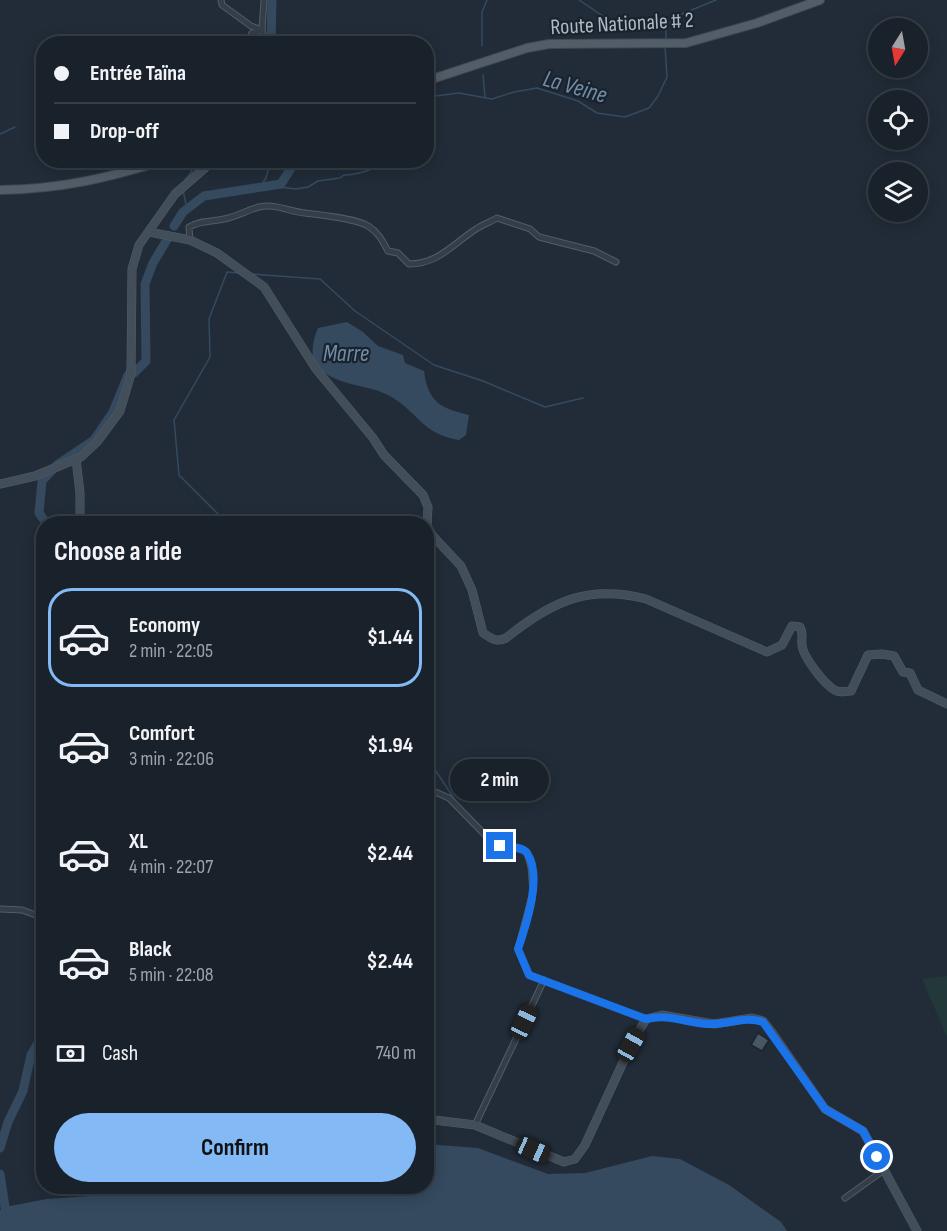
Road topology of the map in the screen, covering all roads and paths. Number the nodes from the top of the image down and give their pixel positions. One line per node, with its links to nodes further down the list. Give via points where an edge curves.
1 (221, 0): 4 (street, via 236,16)
2 (264, 0): 4 (street)
3 (820, 0): 7 (main road, Route Nationale # 2, via 686,43 549,44)
4 (262, 30): 5 (street); 6 (street)
5 (251, 36)
6 (263, 36)
7 (434, 78)
8 (138, 168): 10 (main road, via 89,182 38,190)
9 (205, 168): 11 (street, via 181,190)
10 (0, 190)
11 (149, 232): 12 (street); 14 (street, via 139,245 132,269 131,374 120,411 98,442)
12 (190, 240): 13 (street, via 189,227 200,220 220,220 258,207 277,206 365,224 379,234 388,250 398,253 409,264 422,264 443,255 477,228 498,218 531,229 538,237 594,251); 17 (street, via 217,253 264,287 316,369 384,454 423,495)
13 (616, 262)
14 (76, 459): 15 (street, via 35,476); 16 (street)
15 (0, 484)
16 (80, 516)
17 (428, 516)
18 (434, 537): 19 (street, via 461,566 483,633 492,639 501,641 558,603 625,593 767,652 782,645 792,626 800,627 806,656 829,687 839,692 851,691 868,655 894,656 903,672 910,673 918,690)
19 (947, 704)
20 (434, 791): 23 (street, via 455,803 494,844 526,852 533,892 518,949 529,975)
21 (0, 909): 22 (street, via 22,909)
22 (36, 915)
23 (544, 980): 24 (street); 26 (street)
24 (646, 1019): 26 (street, via 575,1159 564,1162); 27 (street, via 662,1015 706,1023 752,1018 763,1022 825,1109 863,1131)
25 (434, 1120): 26 (street)
26 (475, 1125)
27 (885, 1170): 28 (street); 29 (street)
28 (844, 1198)
29 (917, 1231)

